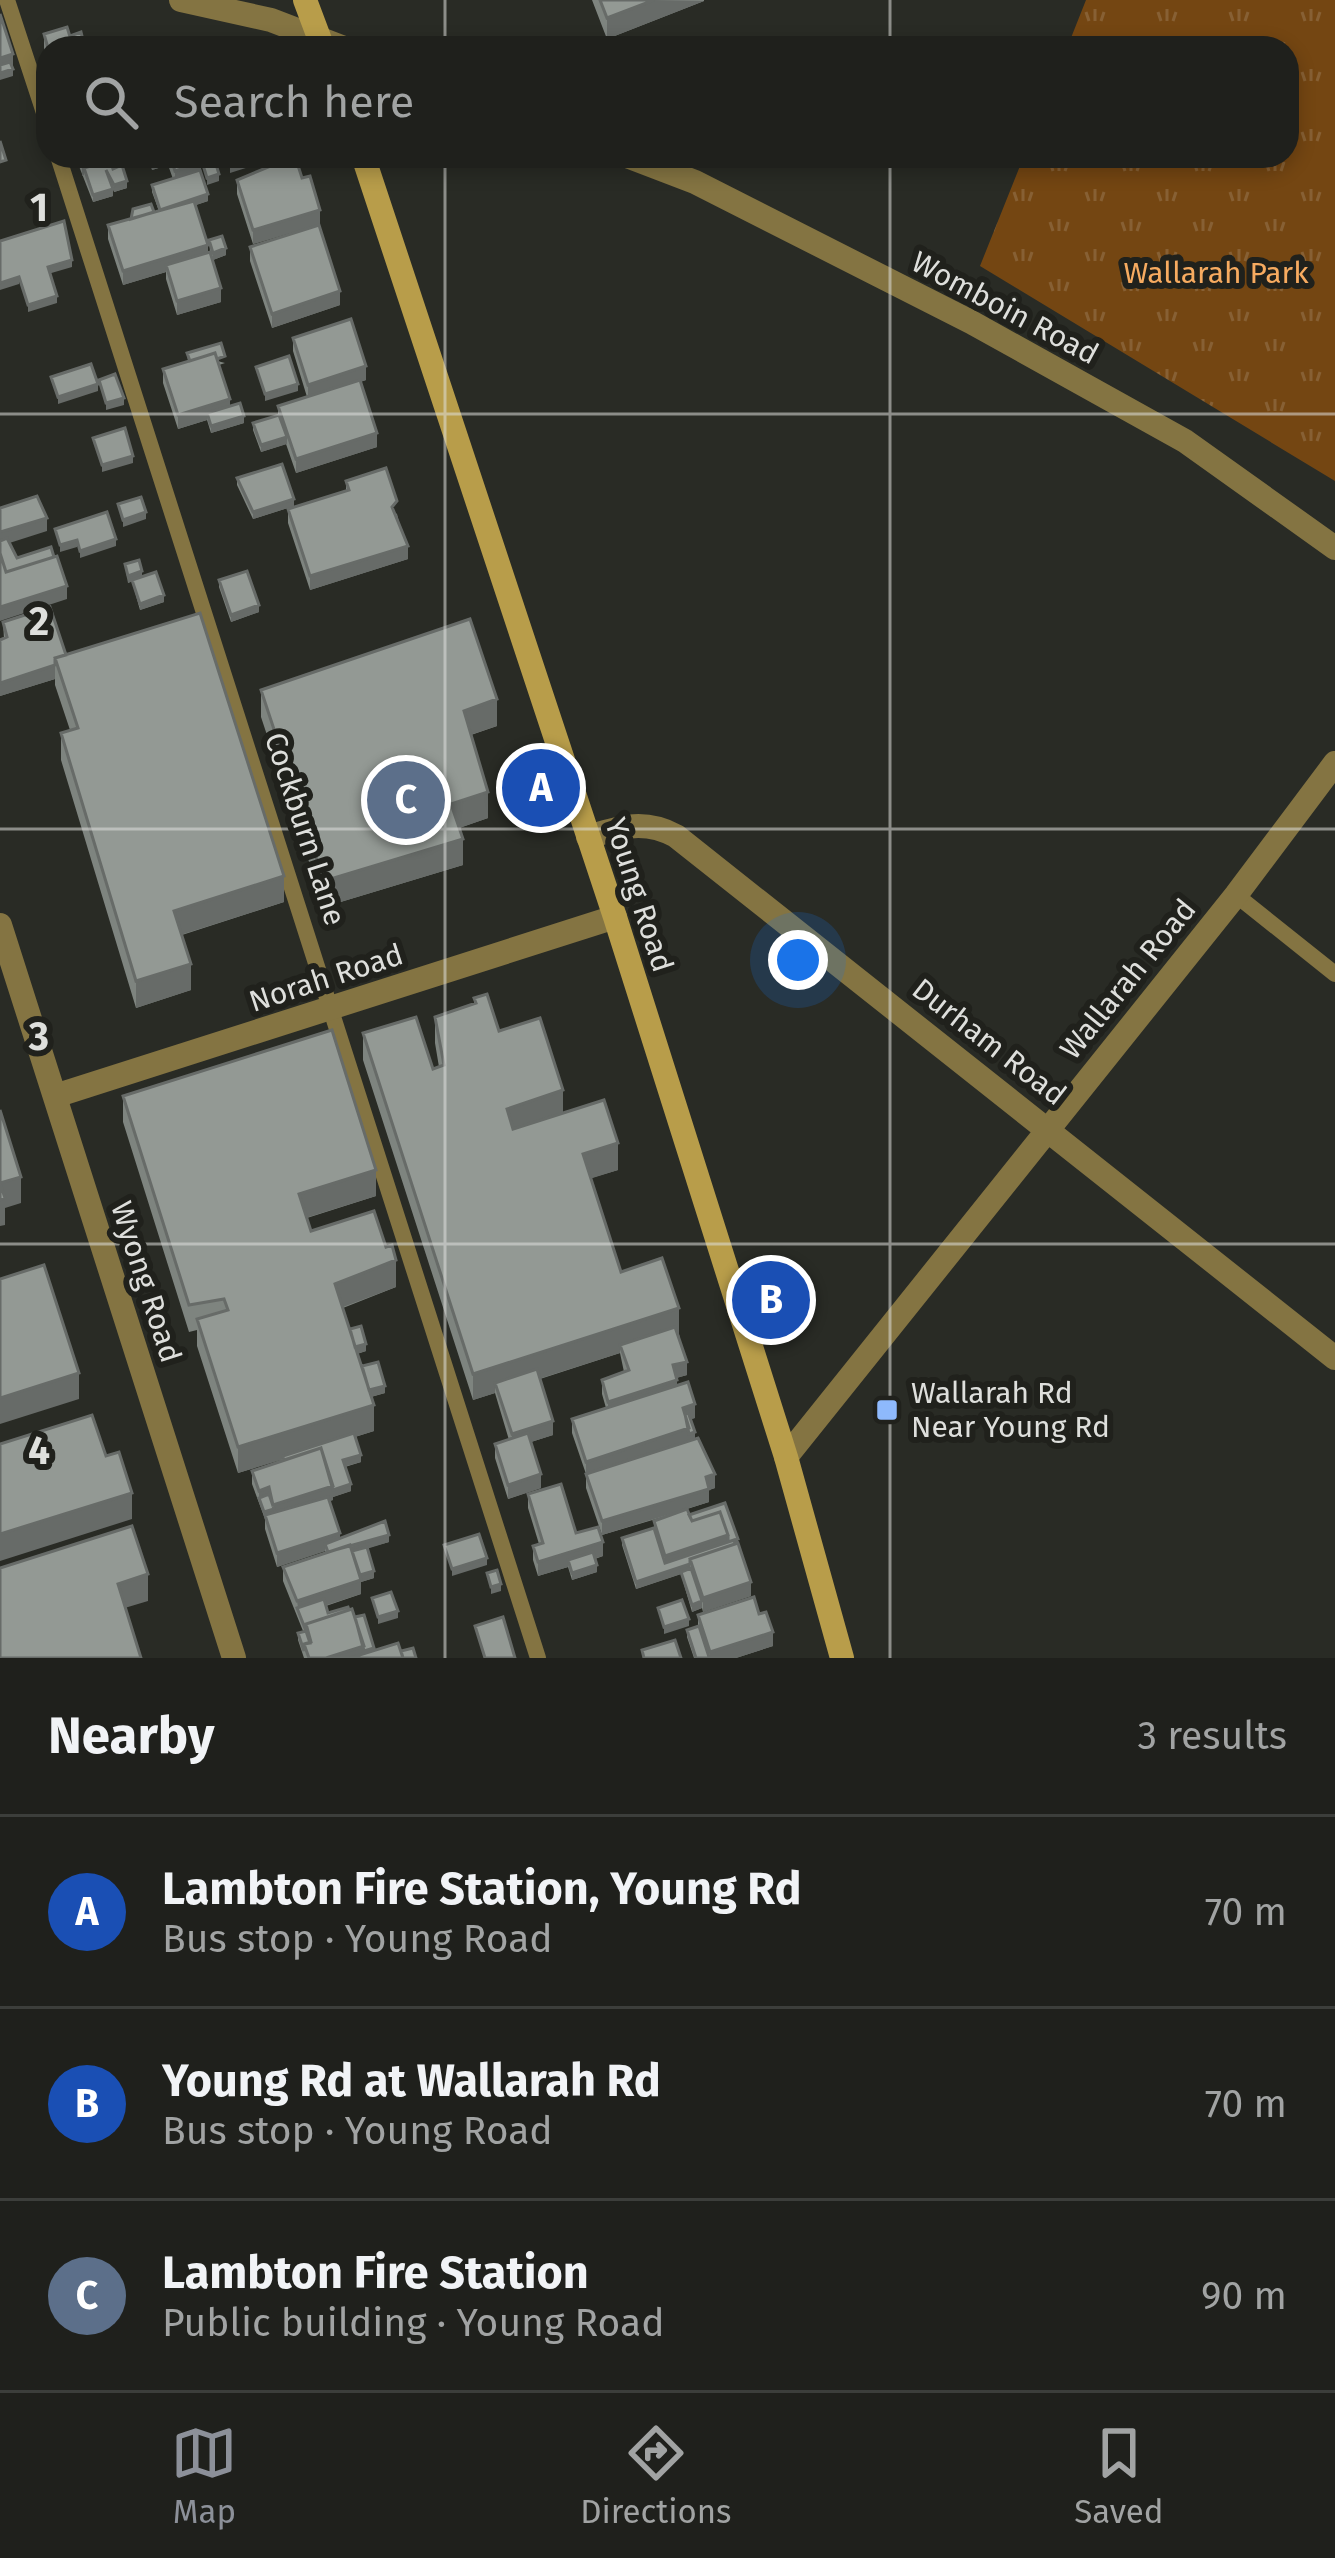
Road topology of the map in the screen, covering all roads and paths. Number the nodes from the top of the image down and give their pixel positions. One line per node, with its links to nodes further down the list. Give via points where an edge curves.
1 (7, 0): 6 (lane)
2 (181, 0): 4 (street)
3 (305, 0): 5 (street)
4 (308, 36)
5 (324, 36)
6 (36, 88)
7 (62, 168): 17 (lane, Cockburn Lane)
8 (367, 168): 12 (street, Young Road)
9 (658, 168): 10 (street, Womboin Road, via 971,322 1185,441)
10 (1335, 548)
11 (1335, 763): 13 (street, Wallarah Road)
12 (588, 837): 14 (street, Young Road); 19 (street, Durham Road, via 632,824 676,836)
13 (1236, 895): 16 (lane); 19 (street, Wallarah Road)
14 (615, 916): 17 (street, Norah Road); 21 (street, Young Road)
15 (0, 925): 18 (street, Wyong Road)
16 (1335, 974)
17 (334, 1007): 18 (street, Norah Road); 23 (lane, Cockburn Lane)
18 (55, 1096): 22 (street, Wyong Road)
19 (1048, 1126): 20 (street, Durham Road); 21 (street, Wallarah Road)
20 (1335, 1358)
21 (786, 1457): 24 (street, Young Road)
22 (234, 1658)
23 (538, 1658)
24 (842, 1658)

